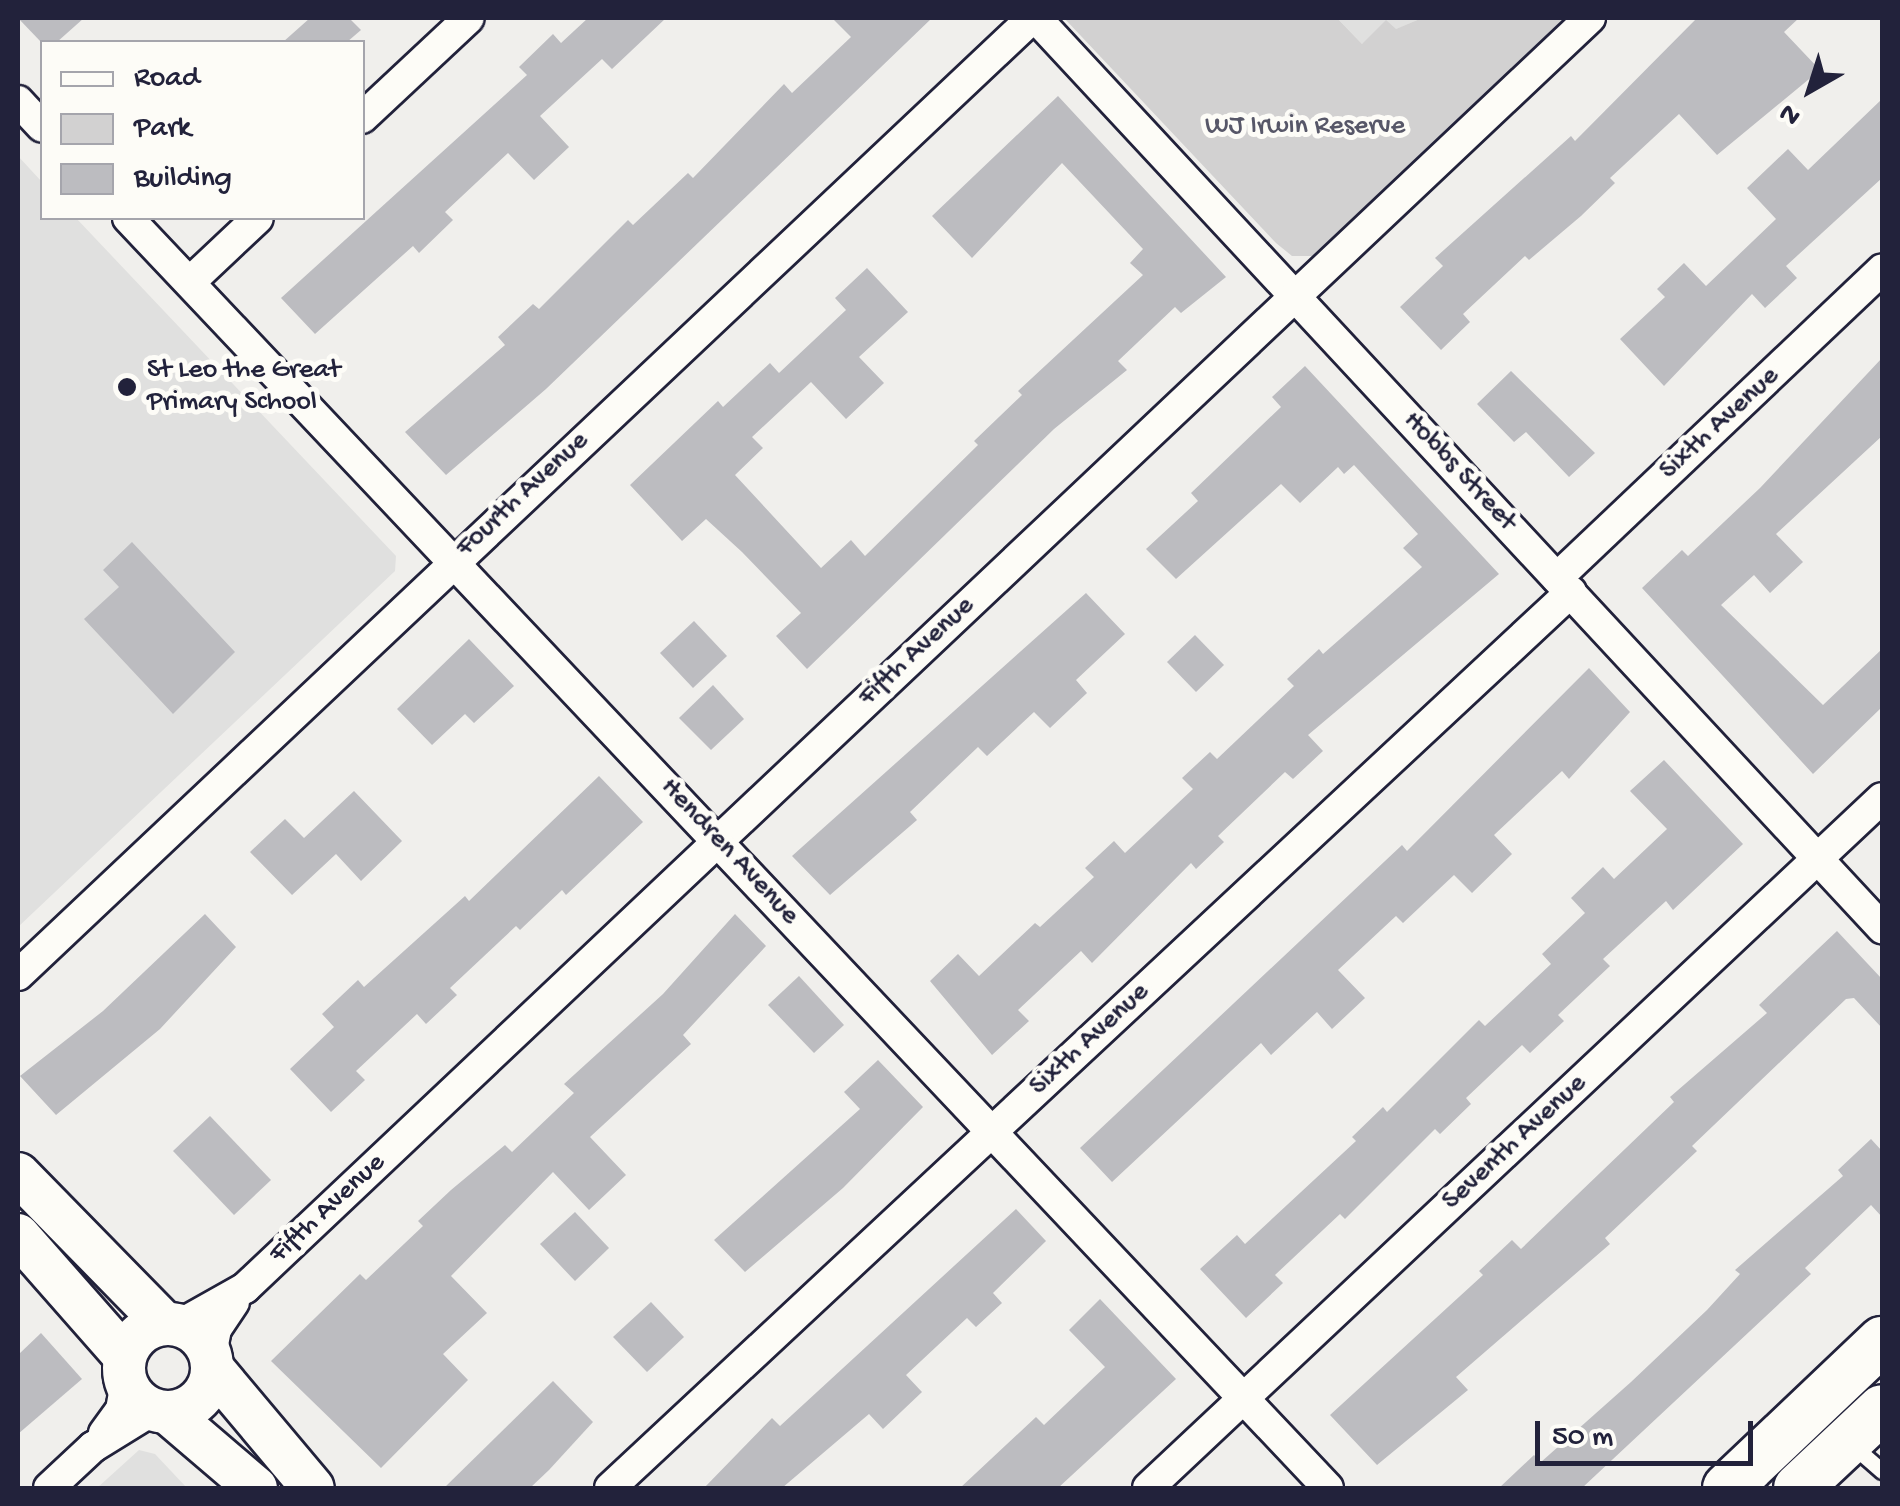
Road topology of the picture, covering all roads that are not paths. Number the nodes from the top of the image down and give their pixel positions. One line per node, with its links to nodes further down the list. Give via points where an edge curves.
1 (469, 18): 5 (street)
2 (1034, 18): 11 (street, Hobbs Street); 12 (street, Fourth Avenue)
3 (1590, 18): 11 (street, Fifth Avenue)
4 (18, 100): 6 (street)
5 (365, 115)
6 (40, 125)
7 (130, 220): 10 (street, Hendren Avenue)
8 (256, 220): 10 (street)
9 (1882, 270): 13 (street, Sixth Avenue)
10 (190, 282): 12 (street, Hendren Avenue)
11 (1295, 296): 13 (street, Hobbs Street); 15 (street, Fifth Avenue)
12 (452, 561): 15 (street, Hendren Avenue); 18 (street, Fourth Avenue)
13 (1564, 585): 16 (street, Hobbs Street); 19 (street, Sixth Avenue)
14 (1882, 798): 16 (street, Seventh Avenue)
15 (718, 840): 19 (street, Hendren Avenue); 22 (street, Fifth Avenue)
16 (1818, 858): 17 (street, Hobbs Street); 27 (street, Seventh Avenue)
17 (1882, 928)
18 (18, 976)
19 (991, 1131): 27 (street, Hendren Avenue); 33 (street, Sixth Avenue)
20 (18, 1174): 23 (street)
21 (18, 1235): 26 (street)
22 (245, 1288): 23 (street, Fifth Avenue); 25 (street, Fifth Avenue, via 216,1328)
23 (172, 1324): 25 (street); 26 (street, via 138,1336)
24 (1882, 1340): 36 (main road)
25 (212, 1362): 26 (street, via 193,1405); 32 (street)
26 (142, 1390): 30 (street); 31 (street)
27 (1244, 1399): 34 (street, Seventh Avenue); 35 (street, Hendren Avenue)
28 (1882, 1408): 29 (main road)
29 (1865, 1456): 37 (main road)
30 (50, 1488)
31 (256, 1488)
32 (313, 1488)
33 (610, 1488)
34 (1148, 1488)
35 (1328, 1488)
36 (1727, 1488)
37 (1798, 1488)

